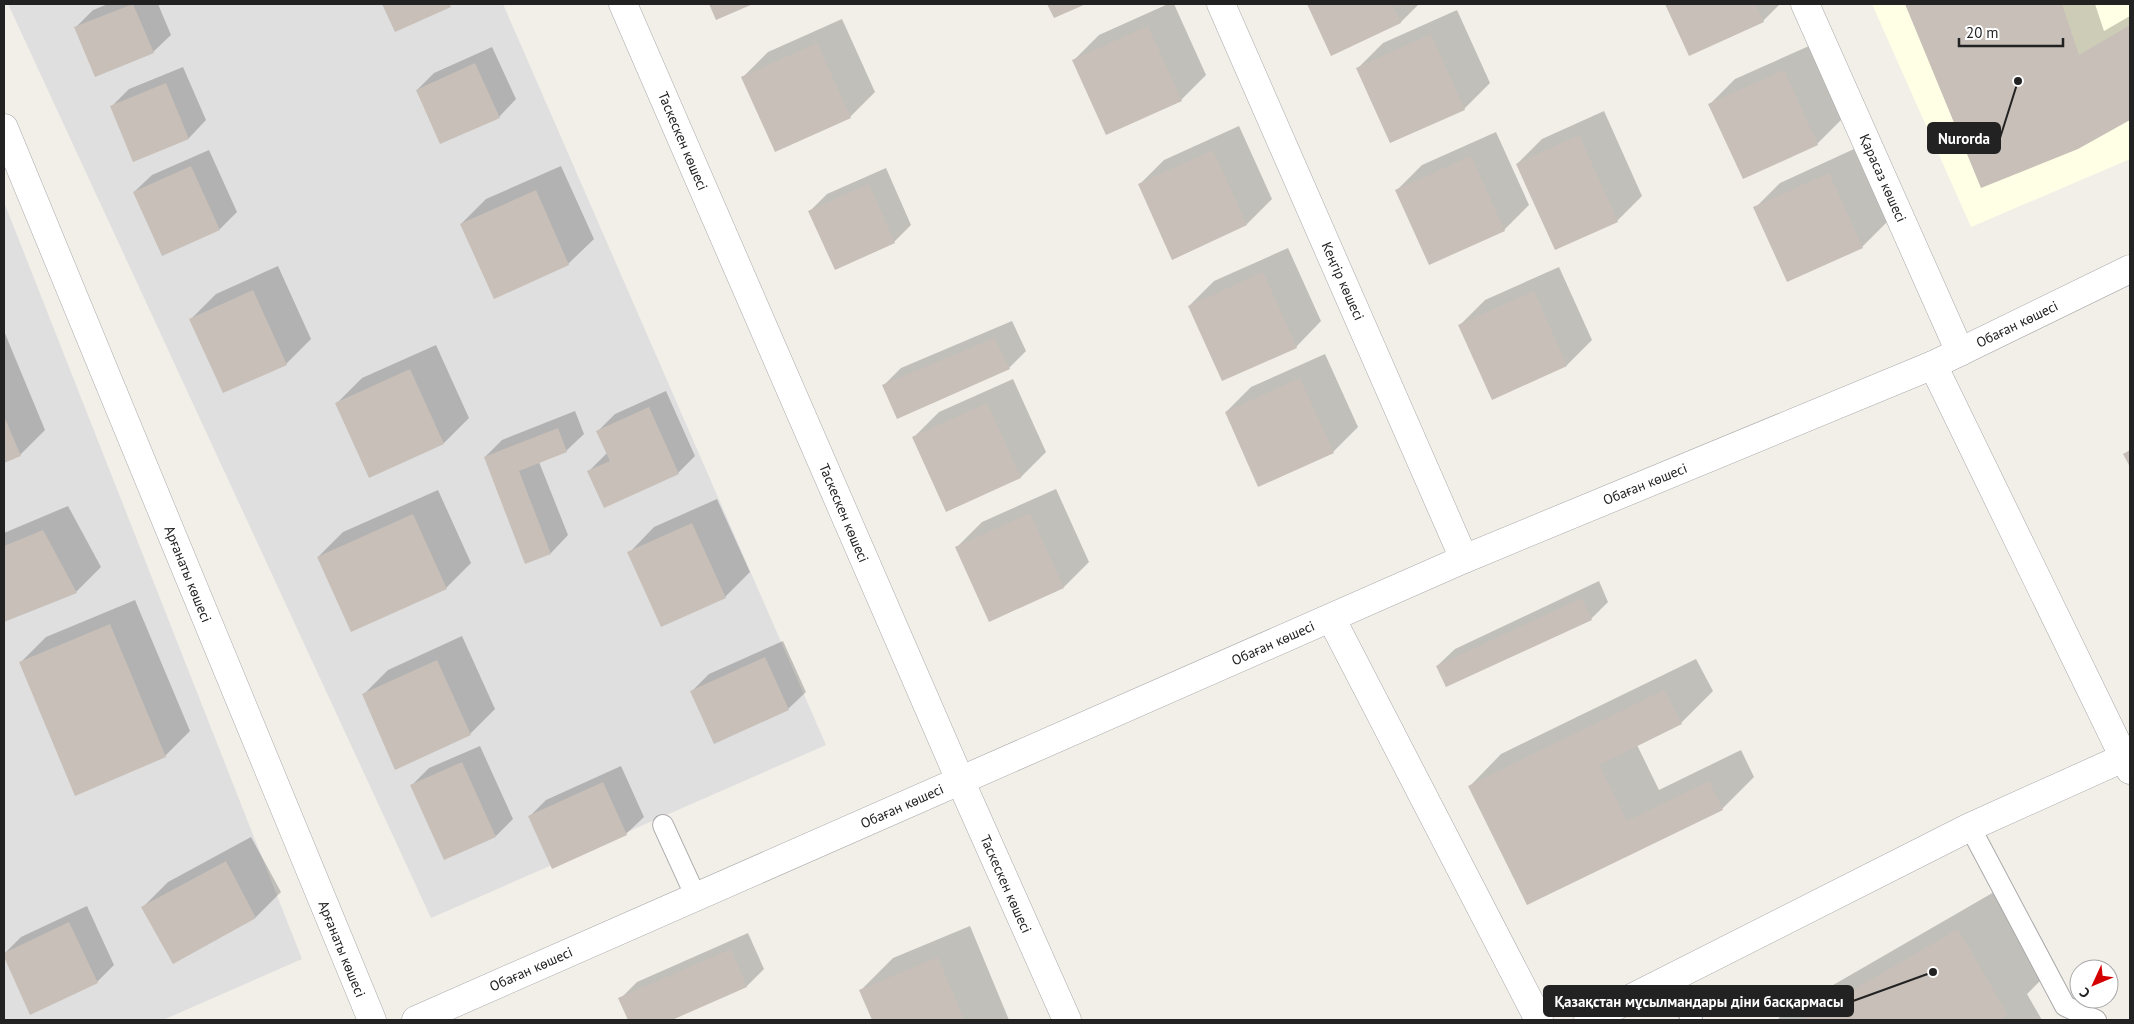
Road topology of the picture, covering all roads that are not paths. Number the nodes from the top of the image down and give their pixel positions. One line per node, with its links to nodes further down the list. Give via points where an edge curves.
1 (623, 4): 11 (street, Таскескен көшесі)
2 (1221, 4): 8 (street, Кеңгір көшесі)
3 (1805, 4): 6 (street, Қарасаз көшесі)
4 (4, 128): 16 (street, Арғанаты көшесі)
5 (2130, 268): 6 (street, Обаған көшесі)
6 (1960, 352): 7 (street, Обаған көшесі)
7 (1933, 365): 8 (street, Обаған көшесі); 10 (street)
8 (1464, 559): 9 (street, Обаған көшесі)
9 (1331, 618): 11 (street, Обаған көшесі); 19 (street)
10 (2128, 761): 13 (street)
11 (960, 780): 14 (street, Обаған көшесі); 18 (street, Таскескен көшесі)
12 (663, 825): 14 (lane)
13 (1970, 827): 15 (street); 22 (lane, via 2065,1006)
14 (696, 896): 17 (street, Обаған көшесі)
15 (1671, 979): 20 (street); 21 (lane)
16 (372, 1020)
17 (416, 1020)
18 (1067, 1020)
19 (1539, 1020)
20 (1588, 1020)
21 (1692, 1020)
22 (2096, 1020)

